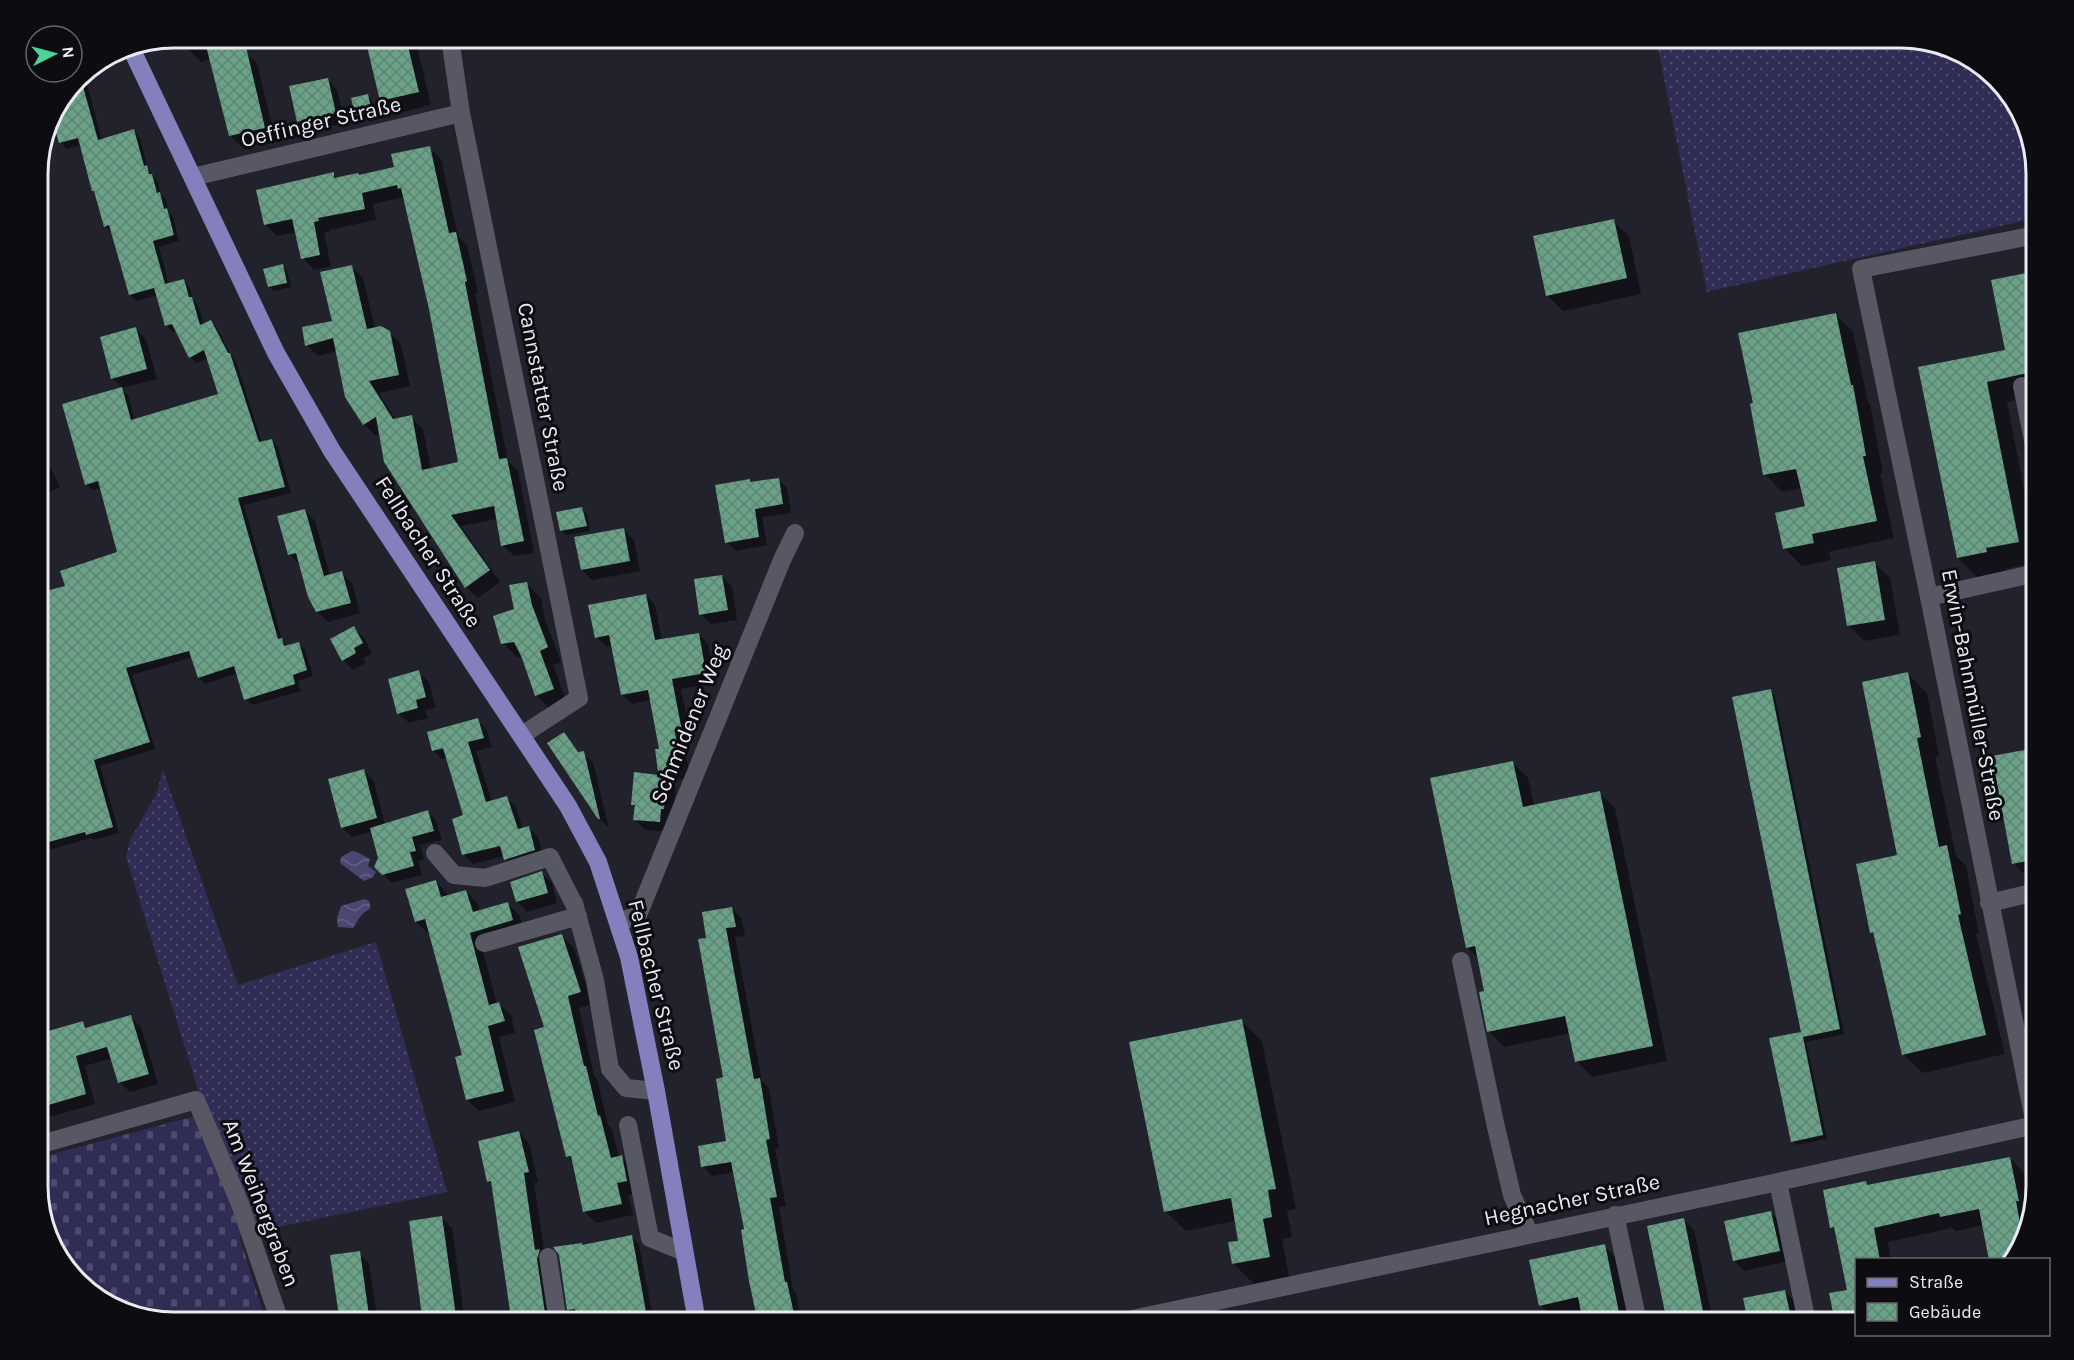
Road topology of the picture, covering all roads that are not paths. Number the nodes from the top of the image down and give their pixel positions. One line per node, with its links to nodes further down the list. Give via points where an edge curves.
1 (451, 48): 3 (street, Cannstatter Straße)
2 (134, 55): 4 (main road, Fellbacher Straße)
3 (461, 113): 4 (street, Oeffinger Straße); 11 (street, Cannstatter Straße, via 579,698)
4 (193, 177): 11 (main road, Fellbacher Straße, via 276,353 332,451)
5 (2026, 237): 10 (street, Erwin-Bahnmüller-Straße, via 1861,269)
6 (2022, 386): 7 (street)
7 (2026, 404)
8 (795, 533): 16 (street, Schmidener Weg, via 638,915)
9 (2026, 575): 10 (street)
10 (1929, 597): 14 (street, Erwin-Bahnmüller-Straße)
11 (522, 735): 16 (main road, Fellbacher Straße, via 568,806 598,862)
12 (435, 853): 15 (street, Fellbacher Straße, via 454,875 485,878 550,857)
13 (2026, 895): 14 (street)
14 (1989, 903): 19 (street, Erwin-Bahnmüller-Straße)
15 (576, 908): 17 (street); 20 (street, Fellbacher Straße, via 595,980 610,1069 626,1088)
16 (619, 922): 20 (main road, Fellbacher Straße)
17 (484, 943)
18 (1461, 961): 26 (street, via 1512,1195)
19 (2026, 1079)
20 (656, 1091): 27 (main road, Fellbacher Straße)
21 (628, 1125): 27 (street, via 650,1238)
22 (2026, 1129): 24 (street, Hegnacher Straße)
23 (48, 1142): 29 (street, Am Weihergraben, via 196,1100 240,1204)
24 (1778, 1182): 25 (street, Hegnacher Straße); 34 (street)
25 (1615, 1215): 26 (street, Hegnacher Straße); 33 (street)
26 (1529, 1233): 32 (street, Hegnacher Straße)
27 (684, 1252): 31 (main road, Fellbacher Straße)
28 (548, 1257): 30 (street)
29 (276, 1312)
30 (556, 1312)
31 (695, 1312)
32 (1168, 1312)
33 (1636, 1312)
34 (1805, 1312)

